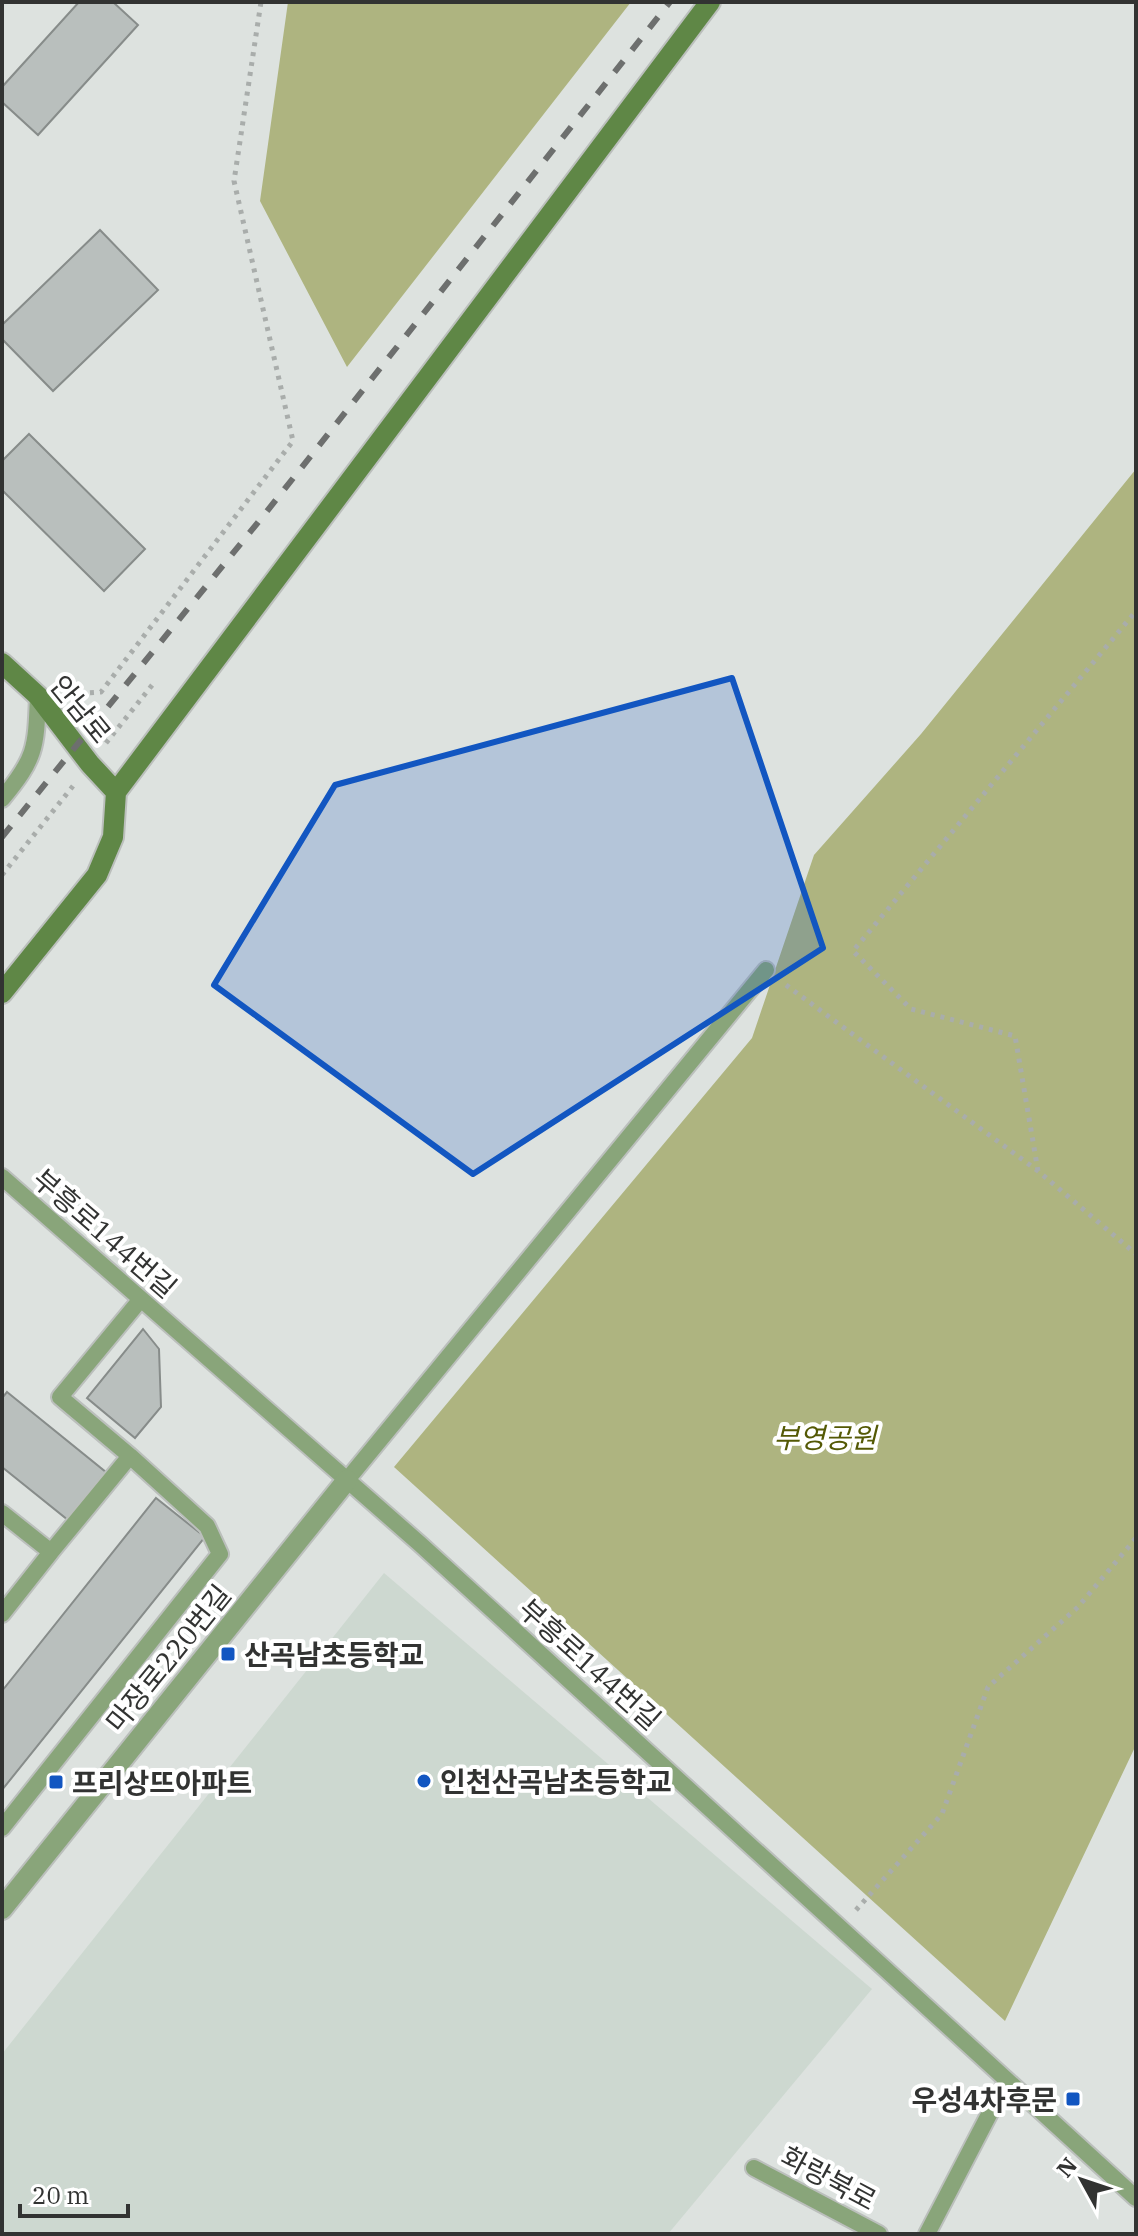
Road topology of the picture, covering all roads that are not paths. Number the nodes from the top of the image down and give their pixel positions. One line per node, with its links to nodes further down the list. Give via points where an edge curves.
1 (710, 2): 4 (main road)
2 (2, 663): 3 (main road, 안남로)
3 (38, 696): 4 (main road, 안남로); 5 (lane, via 36,745)
4 (116, 792): 7 (main road, via 113,837 97,875)
5 (2, 799)
6 (766, 970): 11 (lane)
7 (2, 993)
8 (2, 1177): 9 (lane, 부흥로144번길)
9 (141, 1299): 10 (lane, via 60,1397); 11 (lane, 부흥로144번길)
10 (130, 1456): 13 (lane); 15 (lane, via 207,1526 220,1554)
11 (347, 1480): 16 (street, 마장로220번길); 17 (lane, 부흥로144번길)
12 (2, 1513): 13 (lane)
13 (51, 1552): 14 (lane)
14 (2, 1614)
15 (2, 1828)
16 (2, 1909)
17 (1007, 2080): 19 (lane, 부흥로144번길); 21 (lane)
18 (754, 2168): 20 (lane, 화랑북로)
19 (1136, 2198)
20 (879, 2234)
21 (927, 2234)

